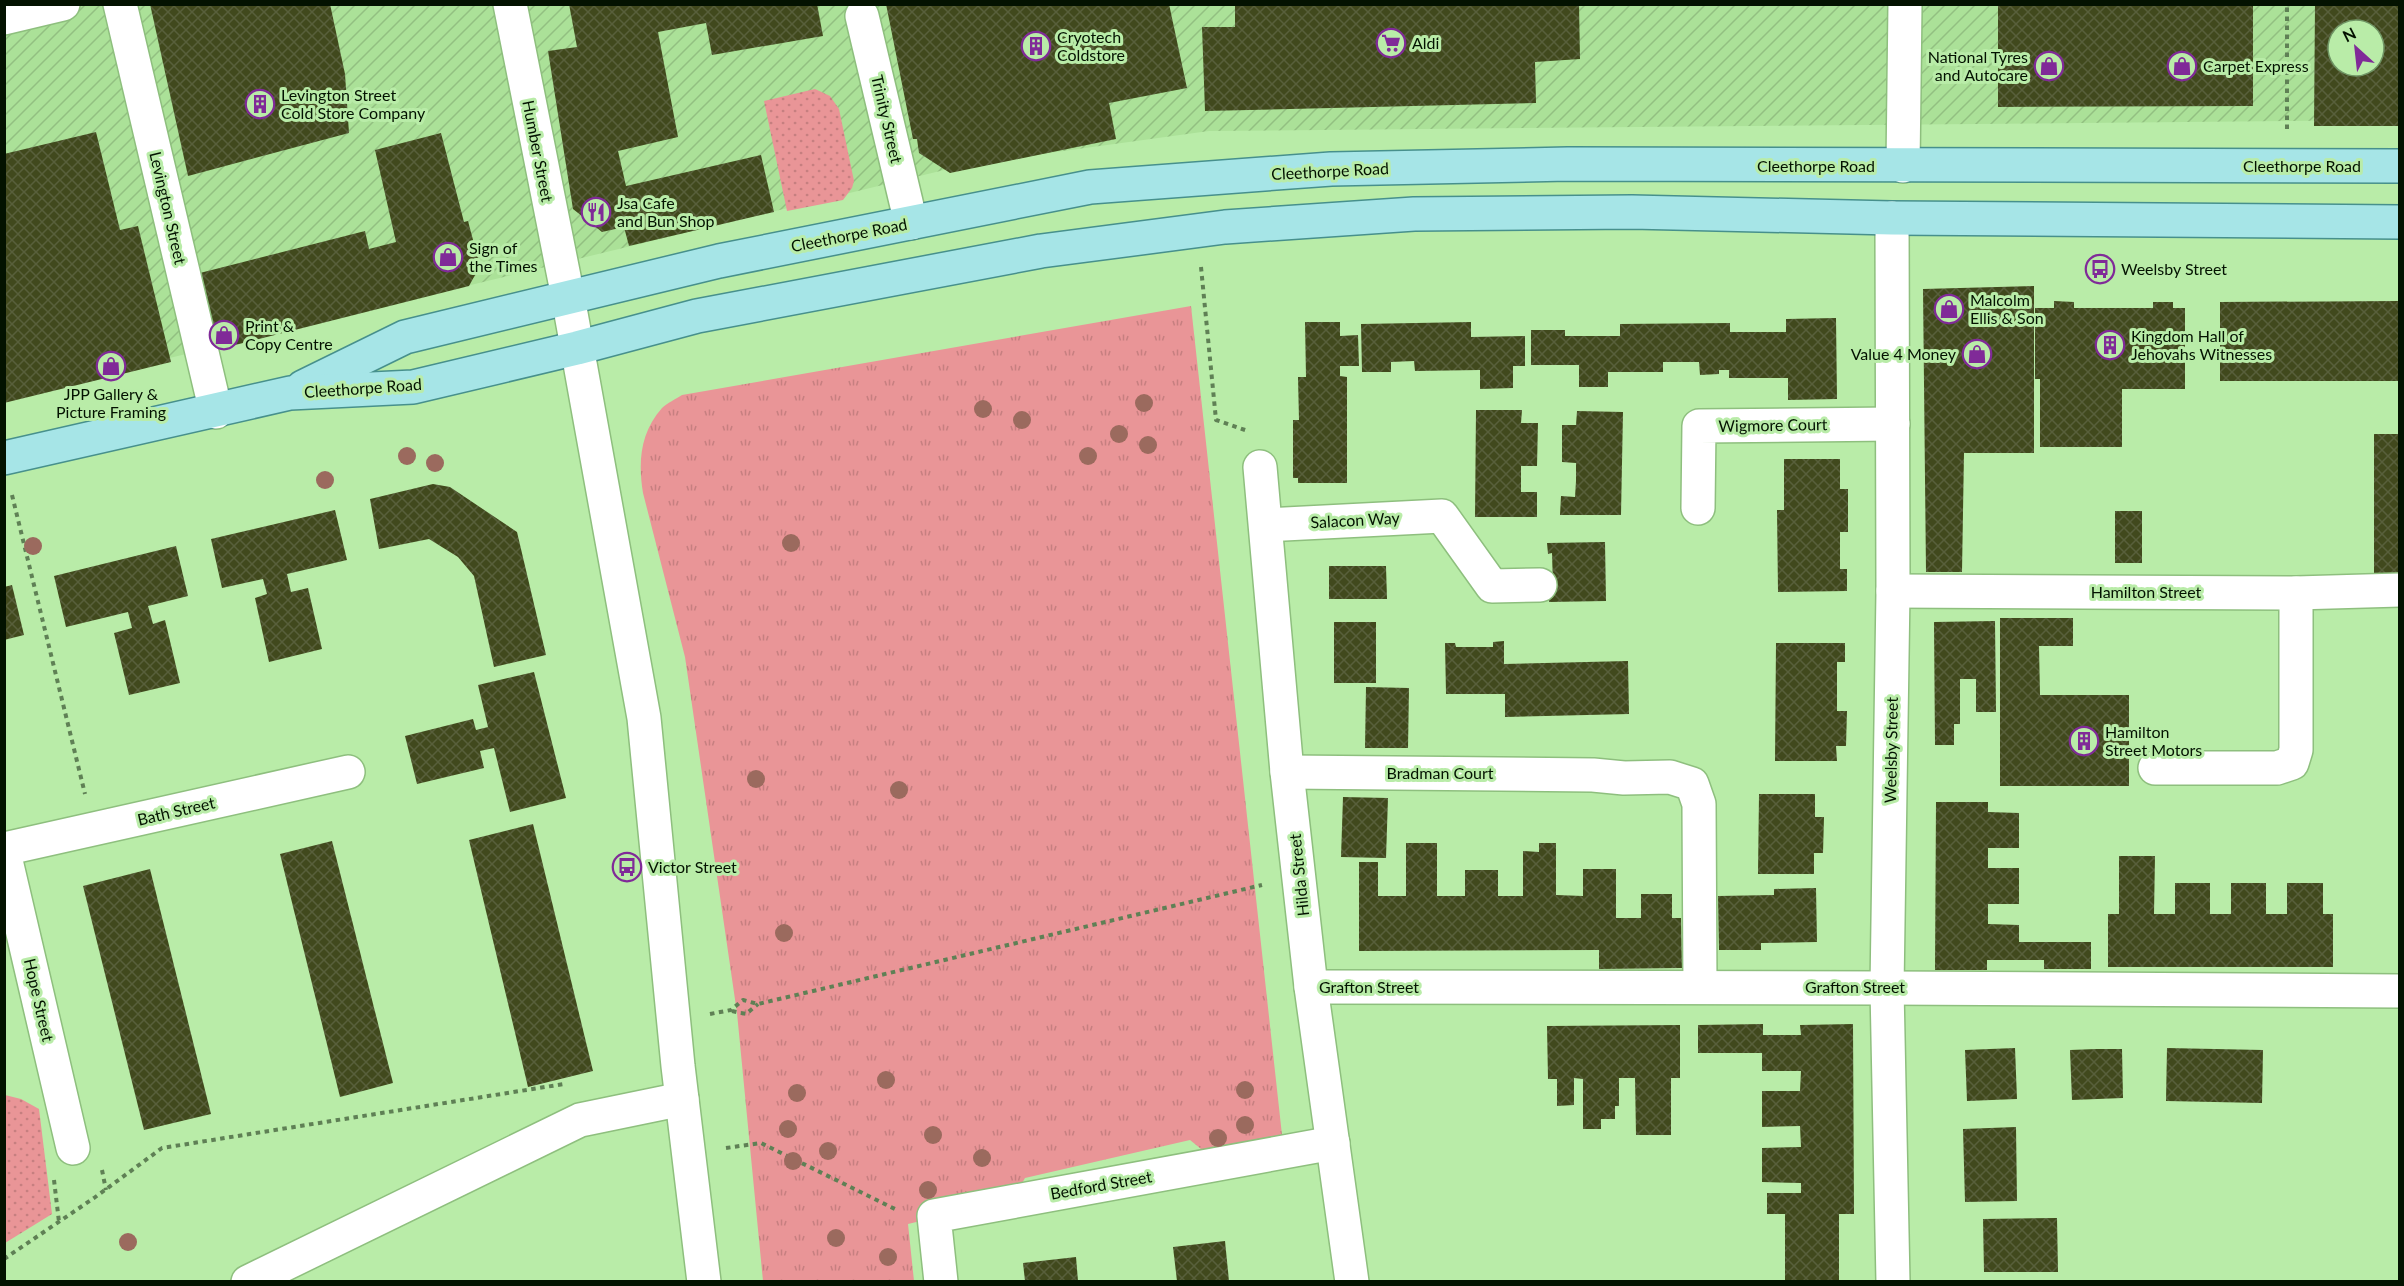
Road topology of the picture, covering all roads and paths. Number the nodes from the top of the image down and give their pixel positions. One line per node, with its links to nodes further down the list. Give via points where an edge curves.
1 (63, 4): 7 (street)
2 (120, 4): 18 (street, Levington Street)
3 (510, 4): 15 (street, Humber Street)
4 (1905, 4): 8 (street)
5 (2287, 4): 9 (path)
6 (862, 16): 13 (street, Trinity Street)
7 (4, 18)
8 (1903, 166): 9 (main road, Cleethorpe Road); 13 (main road, Cleethorpe Road, via 1568,164 1331,169 1090,187)
9 (2287, 166): 10 (main road, Cleethorpe Road)
10 (2400, 166)
11 (1892, 218): 12 (main road, Cleethorpe Road); 14 (main road, Cleethorpe Road, via 1632,212 1414,214); 19 (street, Weelsby Street)
12 (2400, 222)
13 (911, 223): 15 (main road, Cleethorpe Road, via 719,261)
14 (1198, 231): 16 (main road, Cleethorpe Road, via 1041,250 697,316); 20 (path, via 1216,420 1258,434)
15 (568, 297): 16 (street, Humber Street); 17 (main road, Cleethorpe Road, via 405,337)
16 (577, 348): 17 (main road, Cleethorpe Road, via 413,387); 40 (street, via 644,718)
17 (290, 393): 18 (main road, Cleethorpe Road)
18 (216, 412): 21 (main road, Cleethorpe Road)
19 (1893, 424): 22 (street, Wigmore Court, via 1699,426); 26 (street, Weelsby Street)
20 (1260, 467): 23 (street, Hilda Street)
21 (7, 473): 31 (path)
22 (1698, 508)
23 (1267, 525): 24 (street, Salacon Way, via 1442,516 1492,586); 30 (street, Hilda Street)
24 (1540, 585)
25 (2400, 590): 27 (street, Hamilton Street)
26 (1893, 591): 27 (street, Hamilton Street); 36 (street, Weelsby Street)
27 (2296, 593): 28 (street, via 2296,750 2292,762 2277,768)
28 (2155, 768)
29 (348, 772): 31 (street, Bath Street)
30 (1287, 772): 33 (street, Hilda Street); 35 (street, Bradman Court, via 1593,774 1670,777 1692,784 1699,804)
31 (94, 829): 32 (street, Bath Street)
32 (4, 851): 44 (street, Hope Street)
33 (1300, 876): 34 (street, Hilda Street); 38 (path)
34 (1311, 987): 35 (street, Grafton Street); 43 (street, Hilda Street)
35 (1700, 987): 36 (street, Grafton Street)
36 (1887, 987): 37 (street, Grafton Street); 52 (street, Weelsby Street)
37 (2400, 991)
38 (758, 1004): 39 (path, via 746,1014); 39 (path, via 743,1000)
39 (731, 1010): 40 (path)
40 (673, 1020): 42 (street)
41 (572, 1083): 47 (path, via 162,1148)
42 (682, 1099): 45 (street); 48 (street, via 580,1120)
43 (1333, 1143): 46 (street, Bedford Street, via 934,1216); 51 (street, Hilda Street)
44 (73, 1148)
45 (689, 1154): 46 (path, via 762,1143); 49 (street)
46 (936, 1229): 50 (street)
47 (4, 1258)
48 (248, 1281)
49 (704, 1281)
50 (941, 1281)
51 (1352, 1281)
52 (1893, 1281)

